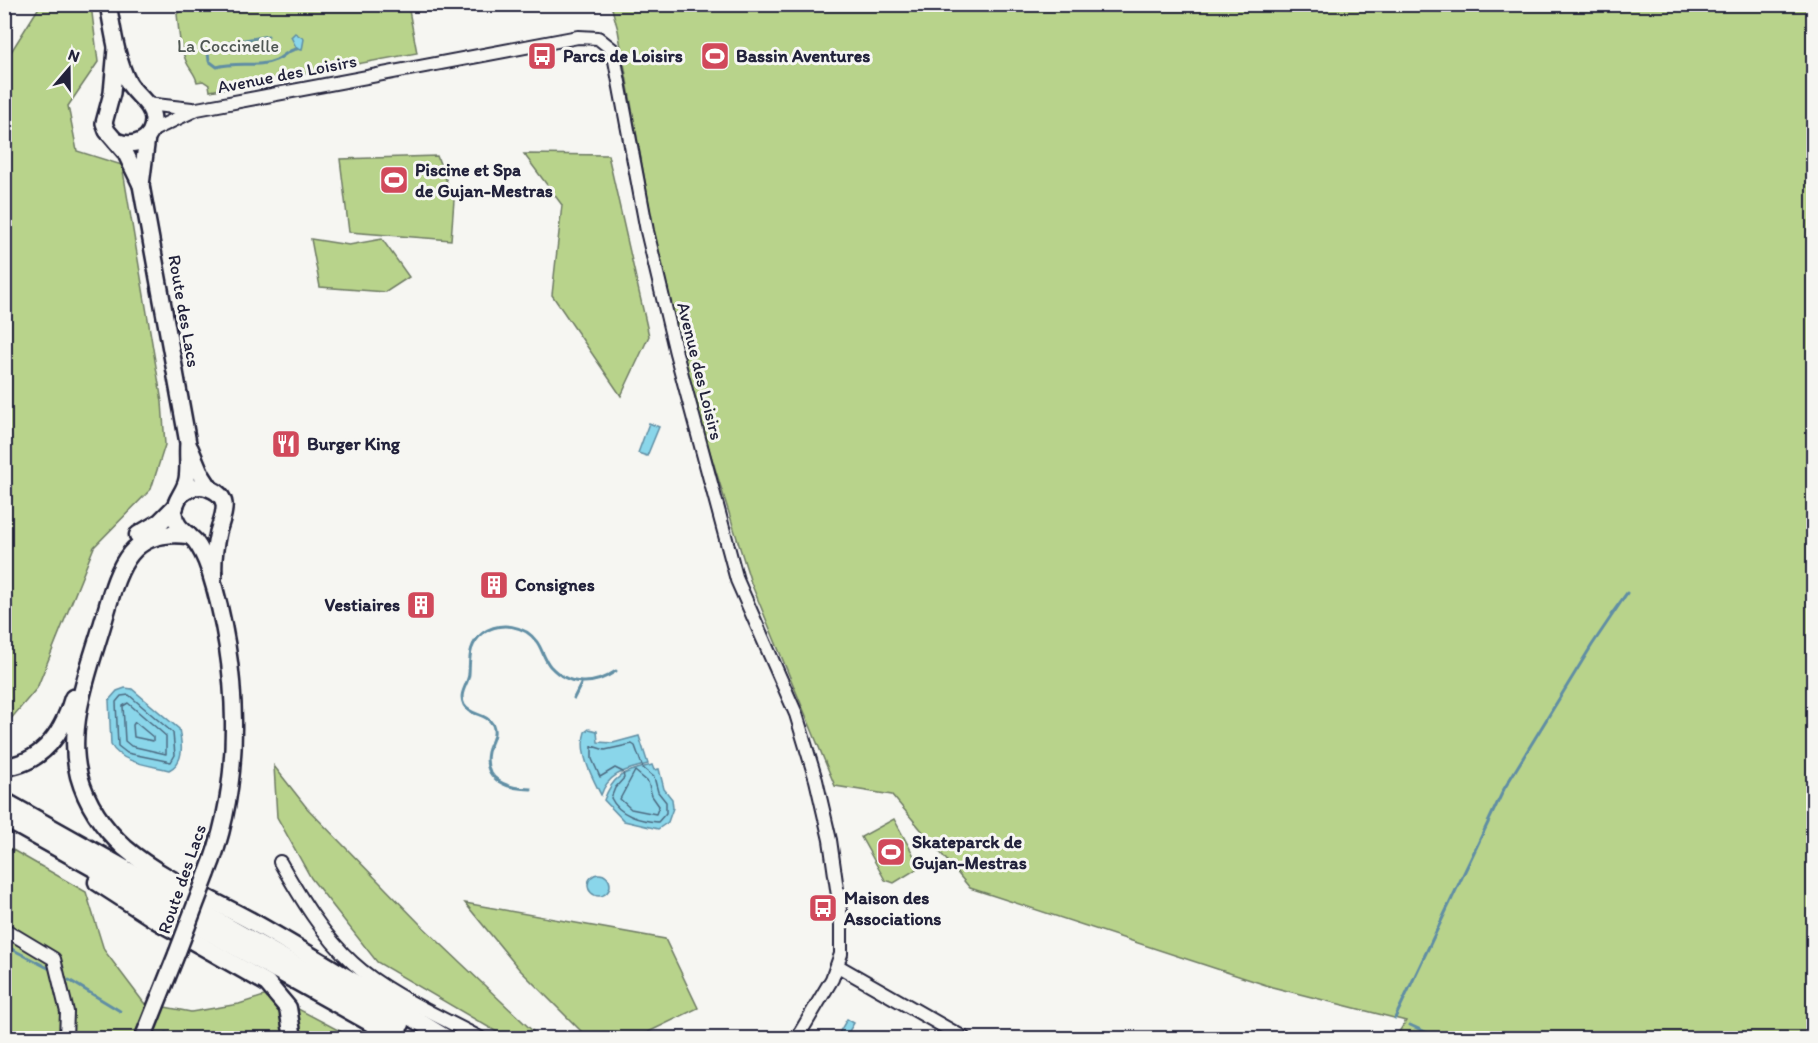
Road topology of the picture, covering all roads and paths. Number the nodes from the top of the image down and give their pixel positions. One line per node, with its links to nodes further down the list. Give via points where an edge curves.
1 (108, 4): 2 (main road, Route des Lacs)
2 (116, 49): 3 (main road, Route des Lacs, via 127,79); 4 (main road, Route des Lacs)
3 (143, 102): 4 (main road, via 121,98); 5 (street, Avenue des Loisirs); 6 (main road, Route des Lacs, via 152,113)
4 (108, 107): 7 (main road, Route des Lacs, via 105,123)
5 (197, 110): 6 (street, Avenue des Loisirs); 21 (street, Avenue des Loisirs, via 578,37 598,38 613,50 675,353 737,580 796,714 820,797 841,917)
6 (149, 134): 7 (main road, via 130,145); 8 (main road, Route des Lacs)
7 (116, 141): 8 (main road, Route des Lacs)
8 (141, 185): 9 (main road, Route des Lacs)
9 (188, 443): 10 (main road, Route des Lacs); 11 (main road, Route des Lacs, via 187,479)
10 (210, 488): 11 (main road, via 195,487); 12 (main road, Route des Lacs, via 225,506)
11 (178, 500): 13 (main road, Route des Lacs, via 176,523); 15 (highway, via 160,522 128,543 112,564 60,731 36,756)
12 (219, 529): 13 (main road, via 204,537); 14 (main road, Route des Lacs)
13 (188, 535): 14 (main road, Route des Lacs, via 201,552); 27 (highway, via 167,534 144,542 128,555 115,579 78,714 75,750 84,794 108,832 144,861)
14 (214, 584): 23 (main road, Route des Lacs, bridge, via 228,657 234,745 226,811 207,874)
15 (4, 767)
16 (4, 801): 18 (highway)
17 (4, 818): 18 (highway)
18 (34, 826): 24 (highway, via 70,865 267,983 288,1008); 25 (highway); 26 (highway)
19 (280, 862): 28 (street, via 308,908 352,963)
20 (4, 929): 22 (street, via 54,959 67,1012)
21 (838, 966): 29 (street); 30 (street)
22 (66, 1038)
23 (143, 1038)
24 (293, 1038)
25 (398, 1038)
26 (426, 1038)
27 (446, 1038)
28 (480, 1038)
29 (797, 1038)
30 (964, 1038)

